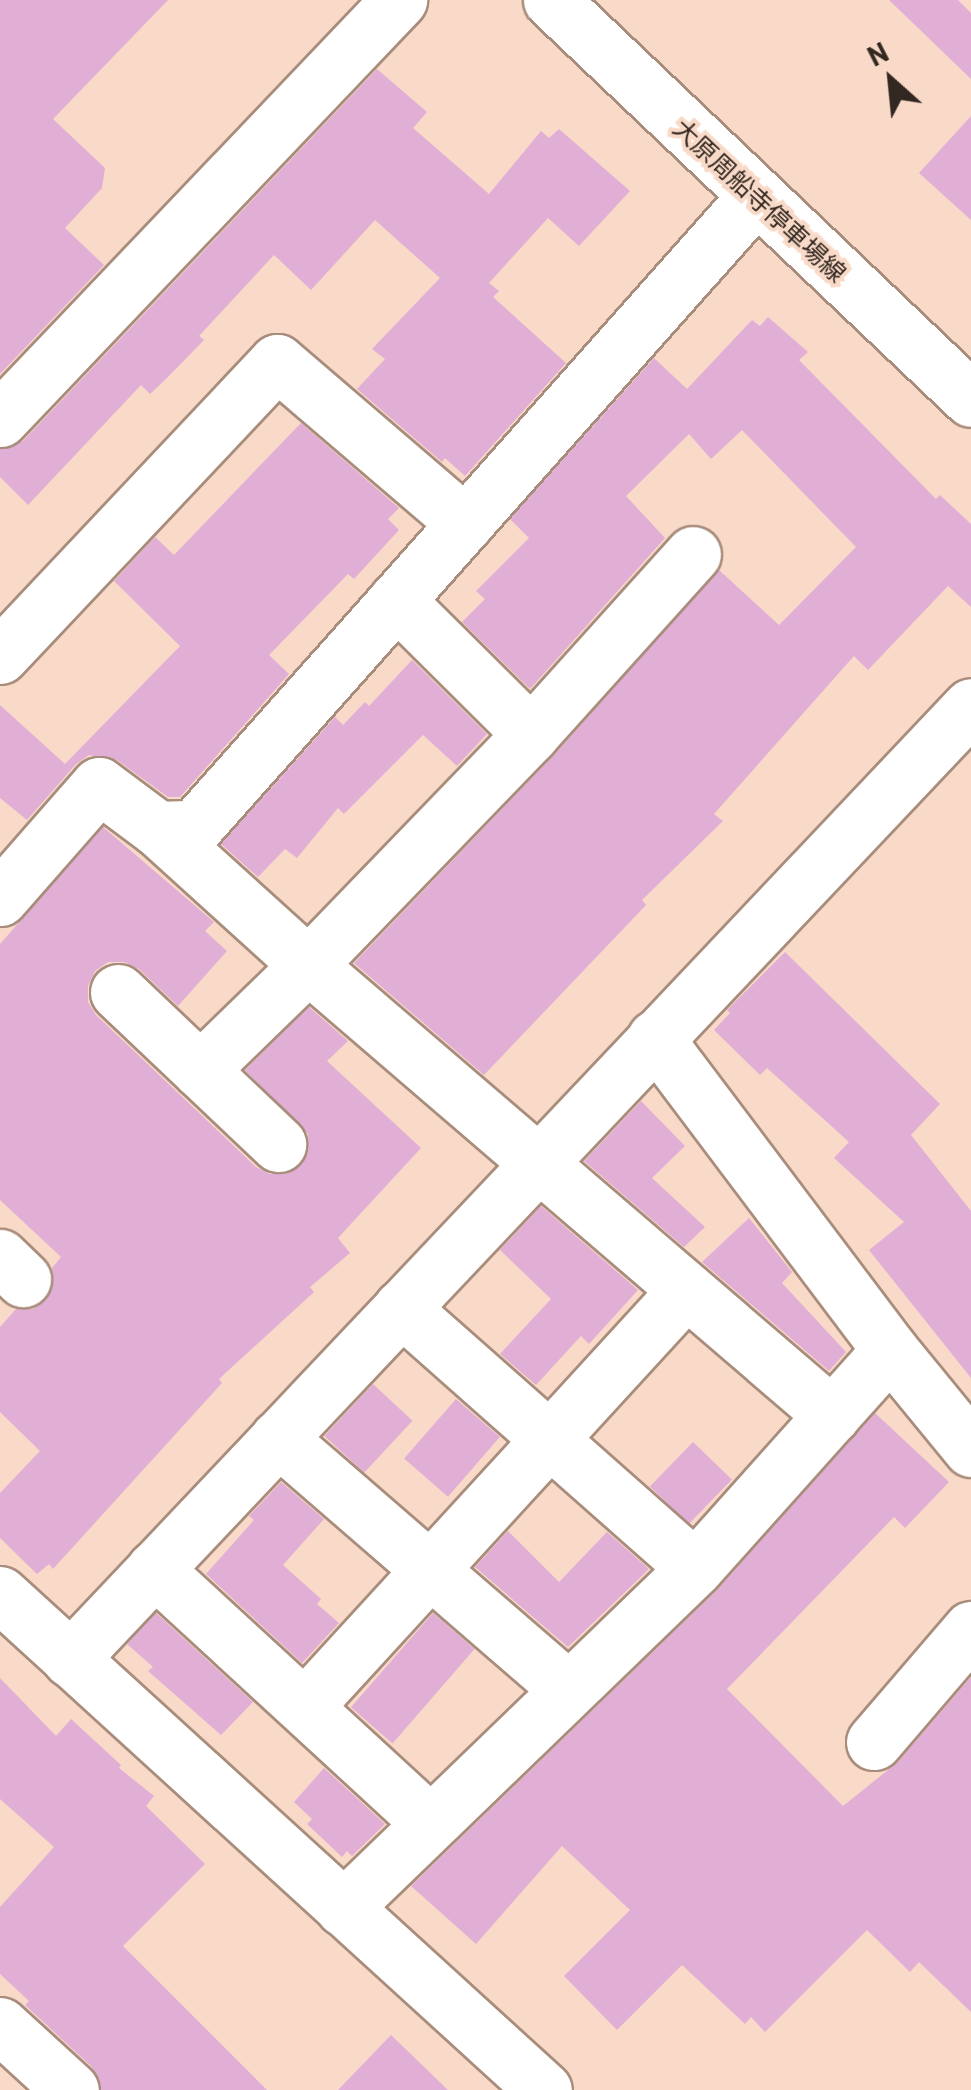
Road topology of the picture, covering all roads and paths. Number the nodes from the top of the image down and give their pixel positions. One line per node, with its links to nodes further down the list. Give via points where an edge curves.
1 (399, 0): 5 (street)
2 (551, 0): 3 (street, 大原周船寺停車場線)
3 (755, 198): 4 (street, 大原周船寺停車場線); 6 (street)
4 (971, 398)
5 (0, 420)
6 (465, 523): 8 (street); 9 (street, via 278,362)
7 (693, 554): 11 (street)
8 (396, 600): 11 (street); 12 (street, via 194,828)
9 (0, 656)
10 (971, 706): 16 (street)
11 (531, 734): 14 (street)
12 (158, 828): 13 (street, via 99,785); 14 (street)
13 (0, 898)
14 (308, 965): 17 (street); 19 (street)
15 (118, 992): 17 (street)
16 (655, 1038): 19 (street); 22 (street)
17 (200, 1070): 18 (street)
18 (278, 1144)
19 (538, 1162): 20 (street); 21 (street)
20 (686, 1290): 23 (street); 25 (street)
21 (400, 1308): 24 (street); 25 (street)
22 (890, 1350): 23 (street); 26 (street)
23 (832, 1414): 28 (street)
24 (278, 1438): 27 (street); 29 (street)
25 (547, 1438): 27 (street); 28 (street)
26 (971, 1448)
27 (429, 1568): 33 (street); 34 (street)
28 (695, 1568): 33 (street)
29 (154, 1569): 32 (street); 34 (street)
30 (0, 1594): 32 (street)
31 (971, 1629): 35 (street)
32 (70, 1659): 37 (street)
33 (567, 1688): 36 (street)
34 (306, 1706): 36 (street)
35 (874, 1742)
36 (430, 1822): 37 (street)
37 (344, 1908): 40 (street)
38 (0, 2025): 39 (street)
39 (72, 2090)
40 (544, 2090)

